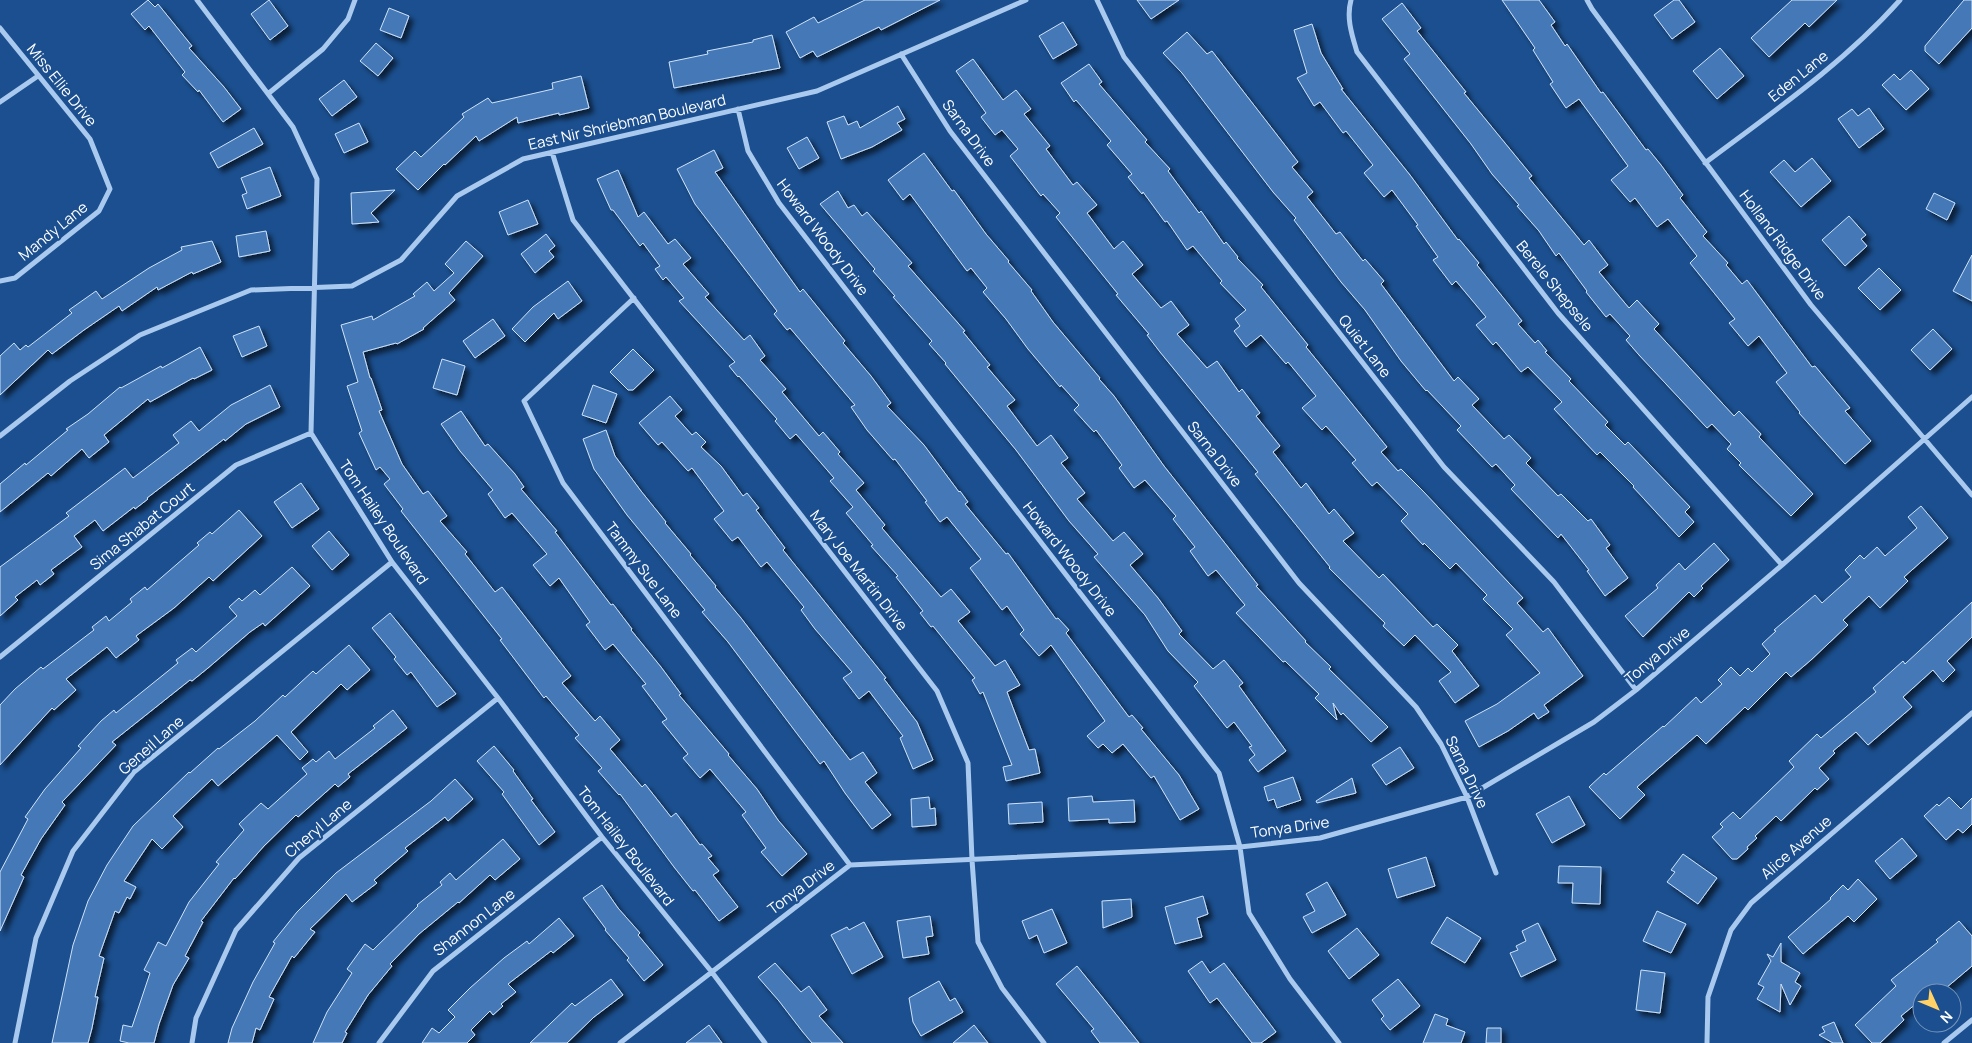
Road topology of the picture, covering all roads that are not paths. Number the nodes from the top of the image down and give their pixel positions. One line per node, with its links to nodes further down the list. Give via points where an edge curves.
1 (197, 0): 11 (street)
2 (355, 0): 11 (street, via 348,19 323,49)
3 (1026, 0): 9 (street, East Nir Shriebman Boulevard)
4 (1097, 0): 28 (street, Quiet Lane, via 1124,57 1444,467 1554,582)
5 (1351, 0): 26 (street, Berele Shepsele, via 1348,10 1357,52 1558,314)
6 (1587, 0): 15 (street, Holland Ridge Drive)
7 (1900, 0): 15 (street, Eden Lane, via 1875,28 1802,90)
8 (0, 28): 10 (street, Miss Ellie Drive)
9 (901, 54): 13 (street, East Nir Shriebman Boulevard, via 817,91); 31 (street, Sarna Drive, via 950,131 1299,583 1416,707 1441,744)
10 (38, 76): 12 (street); 16 (street, Miss Ellie Drive, via 90,139)
11 (269, 93): 18 (street, via 293,127 317,179)
12 (0, 102)
13 (738, 109): 14 (street, East Nir Shriebman Boulevard); 33 (street, Howard Woody Drive, via 748,151 779,203 1220,773)
14 (552, 152): 18 (street, East Nir Shriebman Boulevard, via 523,159 457,196 401,260 352,286); 19 (street, Mary Joe Martin Drive, via 573,220)
15 (1705, 163): 23 (street, Holland Ridge Drive, via 1811,305)
16 (110, 189): 17 (street, Mandy Lane, via 99,211 14,278)
17 (0, 281)
18 (313, 286): 21 (street); 22 (street, East Nir Shriebman Boulevard, via 251,290 140,335 70,381)
19 (634, 298): 34 (street, Mary Joe Martin Drive, via 937,691 968,763); 35 (street, Tammy Sue Lane, via 524,401 563,483)
20 (1972, 397): 23 (street, Tonya Drive)
21 (311, 433): 25 (street, Tom Hailey Boulevard); 27 (street, Sima Shabat Court, via 236,465)
22 (0, 436)
23 (1925, 439): 24 (street, Holland Ridge Drive); 26 (street, Tonya Drive)
24 (1972, 495)
25 (392, 562): 29 (street, Tom Hailey Boulevard); 39 (street, Geneil Lane, via 134,772 73,851 36,938)
26 (1782, 565): 28 (street, Tonya Drive)
27 (0, 657)
28 (1636, 690): 31 (street, Tonya Drive, via 1594,722)
29 (498, 698): 32 (street, Tom Hailey Boulevard); 40 (street, Cheryl Lane, via 299,858 236,930 196,1018)
30 (1972, 713): 46 (street, Alice Avenue, via 1751,904 1731,930 1708,997)
31 (1467, 797): 33 (street, Tonya Drive, via 1320,838); 36 (street, Sarna Drive)
32 (602, 837): 37 (street, Tom Hailey Boulevard); 41 (street, Shannon Lane, via 433,971)
33 (1240, 847): 34 (street, Tonya Drive); 45 (street, Howard Woody Drive, via 1249,913 1290,979)
34 (972, 860): 35 (street, Tonya Drive); 44 (street, Mary Joe Martin Drive, via 978,942 1002,988)
35 (850, 865): 37 (street, Tonya Drive)
36 (1496, 873)
37 (711, 971): 42 (street, Tonya Drive); 43 (street, Tom Hailey Boulevard)
38 (1972, 1020): 47 (street)
39 (15, 1043)
40 (192, 1043)
41 (378, 1043)
42 (620, 1043)
43 (765, 1043)
44 (1044, 1043)
45 (1339, 1043)
46 (1707, 1043)
47 (1944, 1043)

